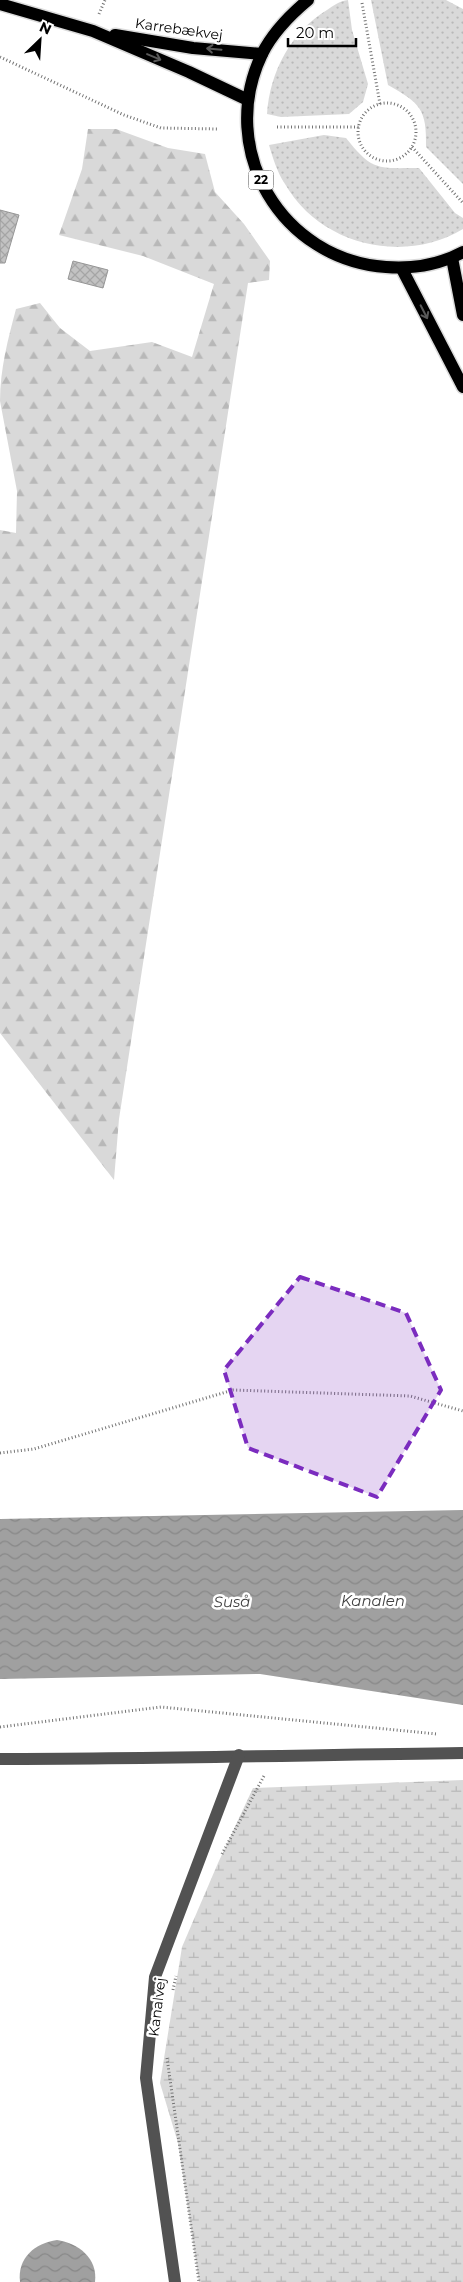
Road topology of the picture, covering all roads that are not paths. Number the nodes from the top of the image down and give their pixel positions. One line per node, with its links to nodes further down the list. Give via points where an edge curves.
1 (308, 0): 4 (main road, 22, via 275,33)
2 (0, 4): 3 (main road, Karrebækvej)
3 (93, 31): 4 (main road, Karrebækvej, one-way to 3, via 193,48); 5 (main road, Karrebækvej, one-way to 5)
4 (262, 54): 5 (main road, 22)
5 (248, 100): 7 (main road, 22, via 247,132 254,164 266,194 286,220 310,242 338,257 370,266)
6 (457, 255): 7 (main road, 22, via 427,266); 8 (main road, 22)
7 (402, 269): 9 (main road, one-way to 9)
8 (463, 315)
9 (463, 387)
10 (463, 1753): 11 (street)
11 (239, 1755): 12 (street); 13 (street, via 155,1976 146,2078)
12 (0, 1759)
13 (175, 2282)

